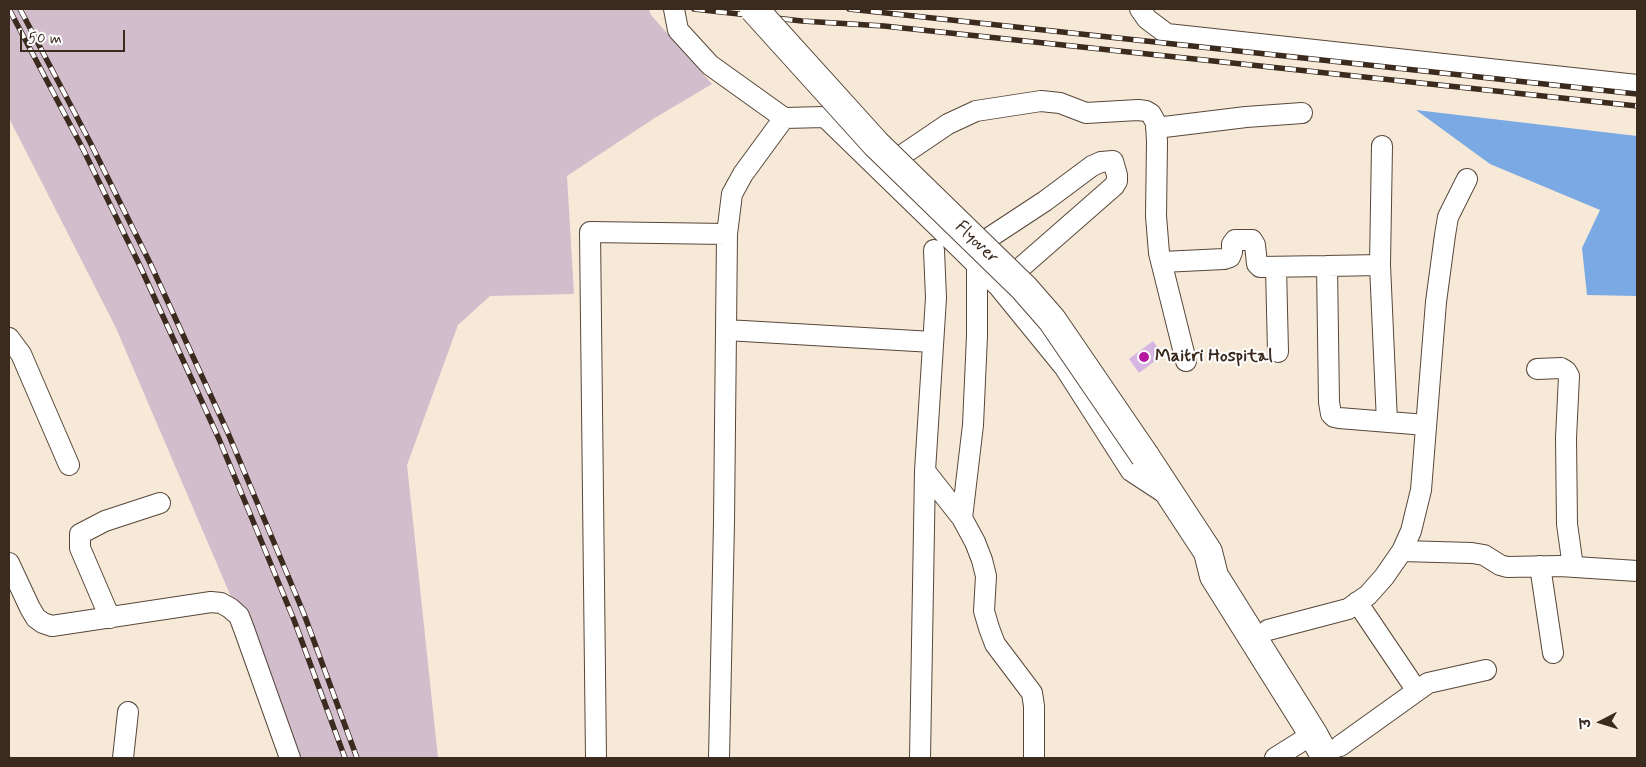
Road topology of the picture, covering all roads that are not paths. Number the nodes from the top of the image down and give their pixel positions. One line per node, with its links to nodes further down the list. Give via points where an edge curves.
1 (674, 9): 6 (street, via 678,30 710,65)
2 (754, 9): 29 (highway, Flyover, bridge, via 876,144 1024,288 1046,314)
3 (1140, 9): 4 (street, via 1147,19 1167,34)
4 (1637, 85)
5 (1302, 113): 7 (street)
6 (784, 118): 9 (street, via 825,117); 11 (street, via 732,194)
7 (1156, 128): 9 (street, via 1154,118 1146,111 1086,113 1060,103 1041,101 976,111 948,124); 14 (street, via 1156,216)
8 (1382, 146): 15 (street)
9 (879, 172): 13 (street)
10 (1468, 179): 26 (street, via 1448,217 1444,236)
11 (727, 234): 19 (street); 49 (street, via 590,232)
12 (934, 250): 21 (street, via 936,298)
13 (971, 259): 18 (street); 18 (street, via 1092,166 1113,162 1117,175 1114,186); 31 (street, via 977,336 973,425)
14 (1162, 262): 17 (street, via 1224,259 1230,257 1235,240 1252,240 1257,264); 23 (street)
15 (1380, 265): 16 (street); 25 (street)
16 (1327, 266): 17 (street); 25 (street, via 1331,414 1339,418)
17 (1276, 267): 22 (street)
18 (999, 287): 29 (street, via 1065,368 1131,471)
19 (726, 330): 21 (street); 50 (street)
20 (9, 338): 27 (street, via 21,354)
21 (933, 342): 28 (street)
22 (1278, 352)
23 (1186, 361)
24 (1537, 369): 36 (street, via 1561,368 1569,376 1567,524)
25 (1387, 422): 26 (street)
26 (1426, 425): 32 (street, via 1421,490 1412,531)
27 (69, 465)
28 (925, 470): 31 (street); 51 (street)
29 (1172, 497): 33 (highway, Flyover)
30 (160, 503): 39 (street, via 105,521 80,534 80,548)
31 (962, 518): 52 (street, via 975,542 986,576 984,611 988,628 995,644 1032,693)
32 (1402, 551): 35 (street, via 1472,553 1484,555 1507,567); 38 (street, via 1384,577)
33 (1208, 552): 40 (highway, via 1228,567); 45 (highway, via 1214,576)
34 (9, 563): 39 (street, via 30,608 44,623 52,626)
35 (1540, 566): 36 (street); 41 (street)
36 (1573, 567): 37 (street)
37 (1637, 571)
38 (1357, 602): 40 (street, via 1348,609); 43 (street)
39 (110, 618): 48 (street, via 211,602 230,608 244,629)
40 (1268, 630): 46 (highway)
41 (1553, 653)
42 (1486, 670): 43 (street, via 1428,683)
43 (1417, 692): 46 (street)
44 (128, 712): 47 (street)
45 (1313, 734): 46 (highway); 53 (street)
46 (1337, 754)
47 (123, 758)
48 (290, 758)
49 (596, 758)
50 (719, 758)
51 (920, 758)
52 (1034, 758)
53 (1275, 758)

